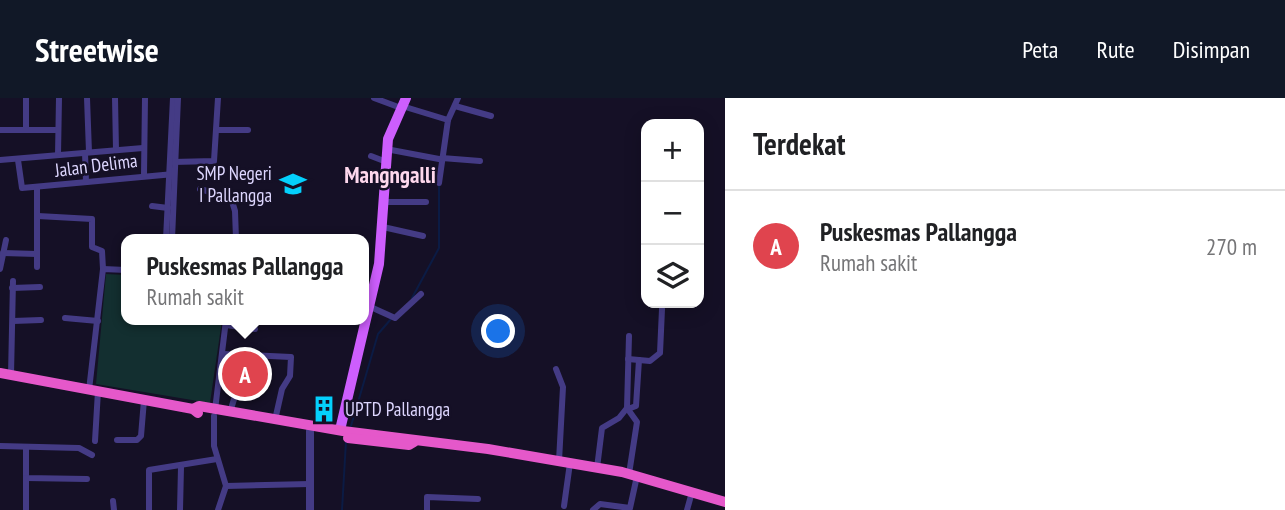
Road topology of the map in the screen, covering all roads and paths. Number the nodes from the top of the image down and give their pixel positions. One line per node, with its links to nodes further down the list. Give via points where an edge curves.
1 (26, 98): 14 (street)
2 (59, 98): 16 (street)
3 (87, 98): 22 (street)
4 (115, 98): 21 (street)
5 (145, 98): 19 (street)
6 (175, 98): 30 (street)
7 (218, 98): 17 (street)
8 (374, 98): 10 (street)
9 (458, 98): 11 (street)
10 (403, 104): 13 (street); 20 (main road)
11 (455, 106): 12 (street); 13 (street)
12 (491, 116)
13 (448, 120): 25 (street)
14 (26, 129): 15 (street); 16 (street)
15 (0, 130)
16 (58, 130): 23 (street)
17 (218, 130): 18 (street); 30 (street, via 214,161)
18 (248, 130)
19 (143, 148): 21 (street); 32 (street)
20 (386, 149): 25 (street); 28 (main road)
21 (116, 150): 22 (street)
22 (87, 153): 23 (street); 33 (street)
23 (58, 155): 27 (street)
24 (371, 156): 28 (street)
25 (441, 158): 29 (street); 34 (street)
26 (0, 160): 27 (street)
27 (18, 160): 35 (street, Jalan Delima, via 21,188)
28 (384, 161): 37 (main road)
29 (480, 161)
30 (173, 162): 31 (street)
31 (172, 174): 32 (street, Jalan Delima); 40 (street); 44 (street)
32 (144, 175): 33 (street, Jalan Delima)
33 (86, 182): 35 (street, Jalan Delima)
34 (439, 183)
35 (37, 188): 41 (street)
36 (200, 189): 45 (street, via 231,198)
37 (382, 202): 38 (street); 42 (main road)
38 (426, 202)
39 (152, 206): 40 (street)
40 (168, 208): 43 (street)
41 (37, 216): 49 (street); 52 (street, via 92,219 92,247 102,251)
42 (383, 227): 46 (street); 56 (main road)
43 (166, 234)
44 (172, 234)
45 (236, 234)
46 (423, 236)
47 (6, 240): 48 (street)
48 (3, 253): 49 (street); 51 (street)
49 (37, 254): 50 (street)
50 (37, 267)
51 (0, 269)
52 (103, 269): 53 (street); 62 (street)
53 (121, 270)
54 (40, 287): 61 (street, via 12,284)
55 (421, 294): 57 (street, via 404,313 392,316)
56 (369, 296)
57 (369, 306)
58 (662, 309): 70 (street, via 661,351 650,360)
59 (65, 318): 62 (street)
60 (41, 320): 61 (street)
61 (13, 321): 72 (street)
62 (98, 321): 73 (street)
63 (226, 325): 68 (street)
64 (236, 325): 66 (street)
65 (363, 325): 81 (main road)
66 (255, 329)
67 (629, 336): 69 (street)
68 (223, 354): 78 (street); 79 (street, via 291,357 290,376)
69 (628, 359): 70 (street); 76 (street)
70 (639, 360): 76 (street, via 636,406)
71 (556, 369): 88 (street, via 563,387)
72 (6, 374): 73 (highway)
73 (93, 390): 75 (highway); 83 (street)
74 (257, 396): 77 (street, via 236,393)
75 (144, 400): 78 (highway, via 193,409 198,406); 82 (street, via 139,438)
76 (627, 409): 90 (street, via 602,428); 91 (street, via 637,422)
77 (230, 412): 78 (highway); 79 (highway)
78 (215, 413): 80 (highway); 87 (street)
79 (275, 420): 81 (highway)
80 (310, 431): 81 (highway); 94 (street)
81 (346, 434): 88 (highway, via 410,438)
82 (117, 440)
83 (94, 441)
84 (0, 446): 85 (street)
85 (26, 447): 86 (street, via 79,448); 92 (street)
86 (92, 455)
87 (217, 459): 89 (street); 95 (street)
88 (564, 462): 90 (highway); 100 (street)
89 (181, 467): 103 (street, via 148,472); 104 (street)
90 (597, 468): 91 (highway)
91 (633, 475): 96 (highway); 108 (street, via 630,508 600,504)
92 (26, 478): 93 (street); 101 (street)
93 (87, 479)
94 (310, 484): 95 (street); 106 (street)
95 (226, 486): 105 (street)
96 (692, 492): 99 (highway); 109 (street)
97 (478, 499): 107 (street, via 427,497)
98 (113, 501): 102 (street)
99 (725, 502)
100 (564, 506)
101 (26, 510)
102 (114, 510)
103 (149, 510)
104 (180, 510)
105 (218, 510)
106 (310, 510)
107 (427, 510)
108 (593, 510)
109 (687, 510)

